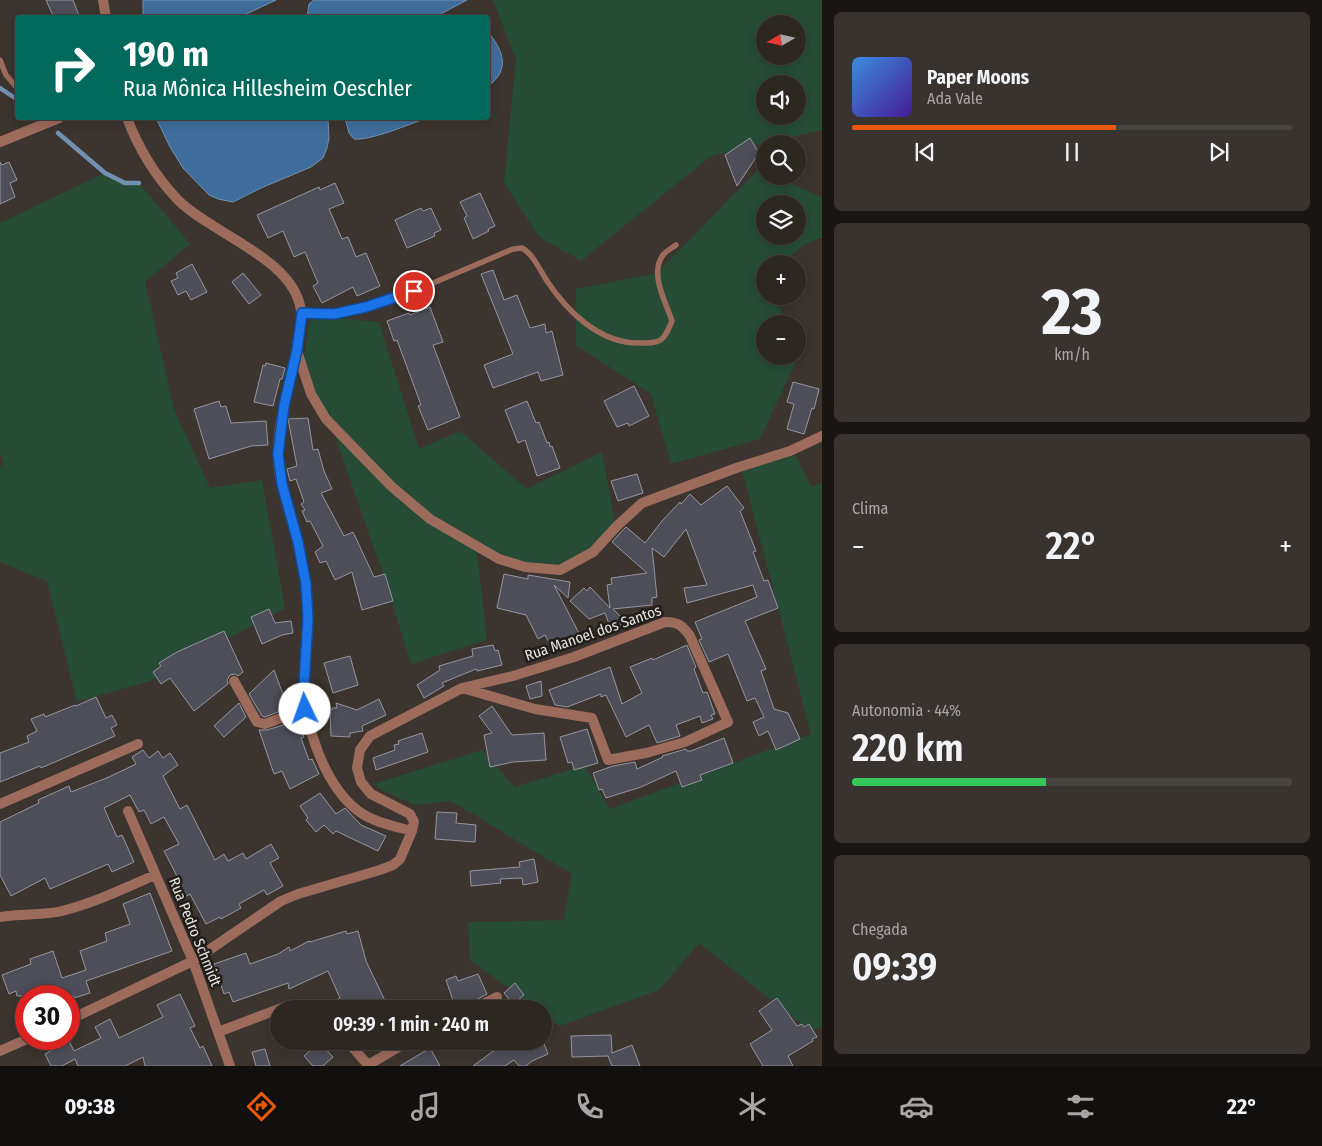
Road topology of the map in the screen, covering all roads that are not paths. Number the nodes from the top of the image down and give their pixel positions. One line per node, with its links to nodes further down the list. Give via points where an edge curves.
1 (104, 0): 2 (street)
2 (106, 15)
3 (0, 60): 4 (lane)
4 (15, 86)
5 (50, 120): 7 (street)
6 (128, 120): 10 (street, via 158,175 179,200 209,224 266,259 298,297)
7 (0, 142)
8 (676, 245): 9 (lane, via 663,255 658,265 658,279 672,321 666,336 656,343 630,343 606,336 582,321 553,290 522,248)
9 (426, 286): 10 (street, via 366,307 334,314)
10 (302, 313): 11 (street)
11 (297, 350): 12 (street, via 310,394 326,419 391,486 430,519 499,559 525,567 560,570 593,552 642,503); 15 (street, via 284,406 278,454 306,584)
12 (822, 436)
13 (234, 681): 15 (street, via 257,722 264,724)
14 (462, 688): 14 (street, Rua Manoel dos Santos, via 513,676 574,657 664,622 675,622 683,626 690,636 728,722 685,742 608,760 592,718 535,709); 19 (street, Rua Manoel dos Santos, via 370,736 360,750 357,768 361,782 371,794 410,814 414,822)
15 (305, 709): 19 (street, via 325,768 340,793 358,811)
16 (138, 744): 17 (street)
17 (0, 804)
18 (128, 811): 20 (street, Rua Pedro Schmidt)
19 (412, 832): 22 (street, via 394,865 281,901)
20 (156, 875): 21 (street, via 59,912); 22 (street, Rua Pedro Schmidt)
21 (0, 917)
22 (193, 961): 26 (street); 27 (street, Rua Pedro Schmidt)
23 (497, 996): 24 (street)
24 (490, 1000)
25 (270, 1012): 27 (street)
26 (80, 1015)
27 (218, 1032): 32 (street, Rua Pedro Schmidt)
28 (15, 1044): 31 (street)
29 (355, 1050): 33 (street)
30 (394, 1050): 33 (street)
31 (0, 1051)
32 (230, 1066)
33 (368, 1066)

